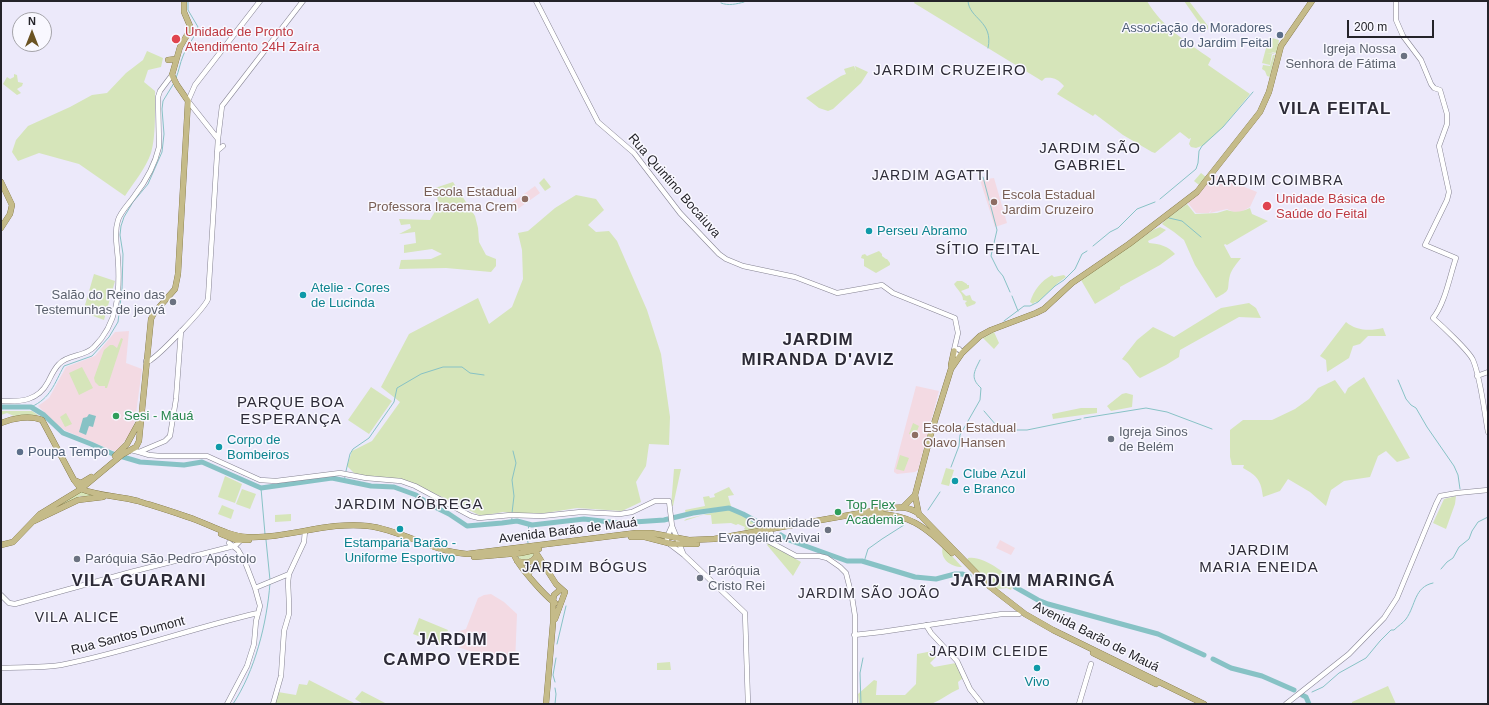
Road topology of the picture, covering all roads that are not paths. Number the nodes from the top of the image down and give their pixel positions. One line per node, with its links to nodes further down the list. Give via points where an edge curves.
1 (184, 1): 7 (main road, via 184,12 190,30)
2 (260, 1): 10 (street, via 195,85)
3 (303, 1): 11 (street, via 225,100)
4 (536, 1): 20 (street, Rua Quintino Bocaiuva, via 600,125 634,153 680,213 719,254 743,266 795,277 837,293 882,285 893,293 955,318)
5 (1312, 1): 20 (main road, via 1281,46 1269,92 1260,112 1197,192 1129,244 1072,283 1044,309 991,330)
6 (1396, 1): 23 (street, via 1396,20 1400,30 1421,60 1429,82 1440,90 1448,120 1439,146 1449,192 1425,245 1456,258 1433,318 1470,355)
7 (176, 59): 8 (main road); 9 (main road)
8 (168, 60)
9 (175, 80): 10 (main road); 24 (street, via 160,91 158,97 158,153 144,183 120,216 116,229 118,294 111,324 92,349 60,362 45,387 35,397)
10 (188, 101): 12 (street); 21 (main road, via 177,285 151,319)
11 (219, 122): 12 (street); 13 (street); 14 (street)
12 (208, 127): 13 (street)
13 (213, 133): 14 (street)
14 (218, 139): 16 (street)
15 (224, 146): 16 (street)
16 (217, 151): 19 (street, via 209,296 205,307)
17 (1, 182): 18 (main road, via 12,205 10,214)
18 (1, 228)
19 (181, 331): 21 (street, via 153,359); 31 (street, via 176,399 170,436)
20 (958, 352): 42 (main road, via 932,430)
21 (146, 361): 25 (main road)
22 (1488, 372): 23 (street)
23 (1477, 376): 27 (street)
24 (1, 401)
25 (140, 420): 28 (main road); 29 (main road)
26 (1, 423): 38 (main road, via 27,418 42,420)
27 (1488, 432)
28 (134, 433): 29 (main road); 30 (main road)
29 (140, 434): 32 (main road, via 138,444)
30 (127, 444): 32 (main road); 34 (main road)
31 (157, 444): 33 (street); 35 (street, via 150,450)
32 (131, 450): 33 (street); 34 (main road)
33 (139, 452): 35 (street)
34 (121, 453): 36 (main road)
35 (153, 456): 47 (street, via 207,456 260,480 276,481 345,474 394,480 409,483 464,513 479,518 548,516 581,512 620,514 632,512 655,501 669,501)
36 (114, 459): 37 (main road); 38 (main road, via 83,482)
37 (93, 479): 39 (main road); 41 (main road)
38 (75, 481): 39 (main road); 43 (main road, via 75,490)
39 (81, 489): 41 (main road, Avenida Barão de Mauá); 43 (main road, Avenida Barão de Mauá)
40 (1488, 490): 96 (street, via 1440,496 1397,598 1384,618 1349,654)
41 (95, 493): 53 (main road, Avenida Barão de Mauá, via 138,501)
42 (915, 495): 44 (main road); 45 (main road)
43 (68, 497): 48 (main road, Avenida Barão de Mauá, via 40,514)
44 (901, 507): 45 (main road, Avenida Barão de Mauá); 46 (main road, via 895,512); 58 (main road, Avenida Barão de Mauá, via 718,538)
45 (919, 514): 49 (main road, via 918,519); 95 (main road, Avenida Barão de Mauá, via 989,586 1025,614)
46 (898, 517): 49 (main road, Avenida Barão de Mauá); 51 (main road, Avenida Barão de Mauá, via 879,514)
47 (671, 518): 55 (street); 58 (street)
48 (34, 521): 56 (main road, Avenida Barão de Mauá, via 78,500 114,497 193,521); 61 (main road, Avenida Barão de Mauá, via 13,542)
49 (911, 521): 81 (main road, Avenida Barão de Mauá, via 931,533 978,581)
50 (305, 532): 54 (main road, Avenida Barão de Mauá); 63 (main road, Avenida Barão de Mauá, via 346,526 370,526 458,553); 66 (main road, Avenida Barão de Mauá, via 364,528 456,557); 70 (street, via 304,542)
51 (771, 533): 52 (main road, Avenida Barão de Mauá); 59 (street)
52 (758, 535): 58 (main road, Avenida Barão de Mauá, via 705,543); 59 (street)
53 (246, 537): 54 (main road, Avenida Barão de Mauá); 56 (main road, via 233,537)
54 (267, 537): 57 (main road, Avenida Barão de Mauá)
55 (667, 537): 58 (main road, Avenida Barão de Mauá); 60 (street); 65 (main road, Avenida Barão de Mauá, via 636,533)
56 (229, 540): 57 (main road, Avenida Barão de Mauá); 62 (street); 64 (street, via 225,547)
57 (240, 541): 62 (street)
58 (679, 542): 60 (main road, Avenida Barão de Mauá); 67 (street)
59 (772, 543): 84 (street, via 796,556 824,557 844,570 849,580 855,616)
60 (668, 544): 65 (main road, Avenida Barão de Mauá, via 635,537); 67 (street)
61 (1, 545)
62 (234, 546): 64 (street); 74 (street, via 245,562)
63 (524, 548): 65 (main road, Avenida Barão de Mauá); 66 (main road, via 516,550)
64 (219, 549): 77 (street, via 15,604 9,603)
65 (535, 551): 66 (main road, Avenida Barão de Mauá); 68 (main road, via 533,560 527,563); 69 (main road)
66 (514, 554): 68 (main road)
67 (684, 555): 90 (street, via 745,613)
68 (517, 561): 71 (main road)
69 (545, 568): 71 (main road, via 534,567); 75 (main road)
70 (289, 574): 72 (street); 73 (street)
71 (528, 575): 76 (main road)
72 (283, 577): 73 (street); 74 (street)
73 (288, 582): 88 (street, via 290,604 284,631 281,672)
74 (255, 588): 80 (street, via 260,603)
75 (563, 591): 78 (main road, via 554,595); 79 (main road)
76 (543, 592): 78 (main road); 82 (main road)
77 (1, 595)
78 (553, 602): 79 (main road); 82 (main road)
79 (560, 604): 82 (main road)
80 (258, 613): 86 (street, Rua Santos Dumont, via 61,665); 87 (street, via 254,644)
81 (1019, 614): 83 (street); 94 (main road, Avenida Barão de Mauá)
82 (553, 620): 89 (main road)
83 (926, 625): 84 (street); 92 (street, via 957,661 970,689)
84 (854, 635): 91 (street)
85 (1091, 664): 93 (street)
86 (1, 668)
87 (227, 704)
88 (273, 704)
89 (546, 704)
90 (748, 704)
91 (855, 704)
92 (982, 704)
93 (1079, 704)
94 (1196, 704)
95 (1204, 704)
96 (1286, 704)

